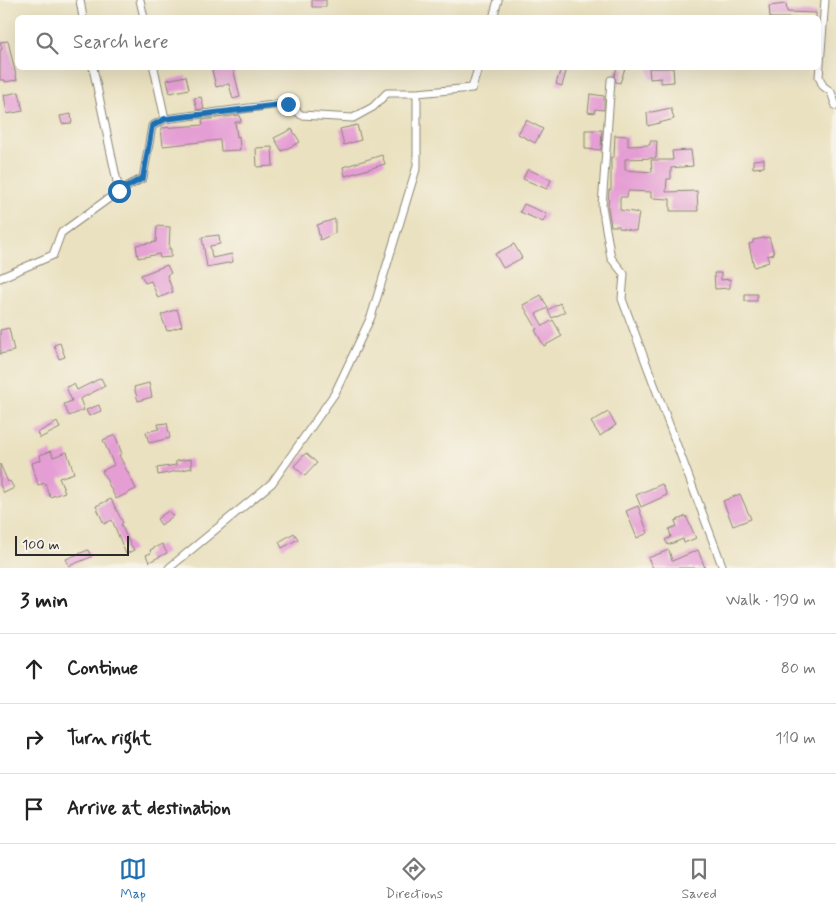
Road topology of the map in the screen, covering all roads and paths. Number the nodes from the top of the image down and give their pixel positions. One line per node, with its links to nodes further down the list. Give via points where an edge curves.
1 (80, 0): 5 (street)
2 (140, 0): 6 (street)
3 (498, 0): 7 (street)
4 (825, 0): 8 (street)
5 (82, 15)
6 (143, 15)
7 (494, 15)
8 (821, 51)
9 (93, 70): 17 (street)
10 (154, 70): 16 (street)
11 (477, 70): 14 (street, via 472,88)
12 (820, 70): 15 (street, via 823,86 831,92)
13 (611, 80): 20 (street, via 602,206 611,258 624,274 622,298)
14 (417, 94): 16 (street, via 387,93 374,106 353,118 301,116 288,104); 19 (street, via 417,166 370,317 335,392 272,483)
15 (836, 106)
16 (165, 119): 17 (street, via 152,126 143,178)
17 (119, 191): 18 (street, via 60,233 53,255)
18 (0, 278)
19 (169, 568)
20 (723, 568)

